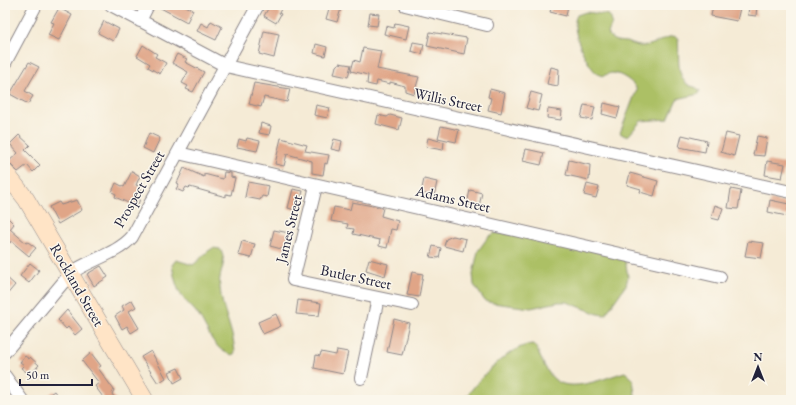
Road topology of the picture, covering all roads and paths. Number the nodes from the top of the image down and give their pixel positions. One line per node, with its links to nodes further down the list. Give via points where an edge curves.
1 (36, 5): 8 (street)
2 (111, 5): 6 (street, Willis Street)
3 (148, 5): 6 (street)
4 (258, 5): 9 (street, Prospect Street)
5 (405, 5): 7 (street)
6 (140, 21): 9 (street, Willis Street)
7 (487, 25)
8 (5, 63)
9 (226, 66): 10 (street, Prospect Street); 13 (street, Willis Street)
10 (178, 153): 12 (street, Adams Street); 14 (street, Prospect Street, via 129,240 121,247)
11 (6, 174): 14 (street, Rockland Street, via 26,199)
12 (316, 186): 15 (street, Adams Street); 16 (street, James Street)
13 (791, 192)
14 (71, 273): 19 (street, Prospect Street); 23 (street, Rockland Street)
15 (720, 277)
16 (293, 280): 17 (street, Butler Street)
17 (378, 298): 18 (street, Butler Street); 21 (street)
18 (412, 305)
19 (5, 352)
20 (5, 376): 22 (street)
21 (361, 378)
22 (22, 400)
23 (145, 400)

